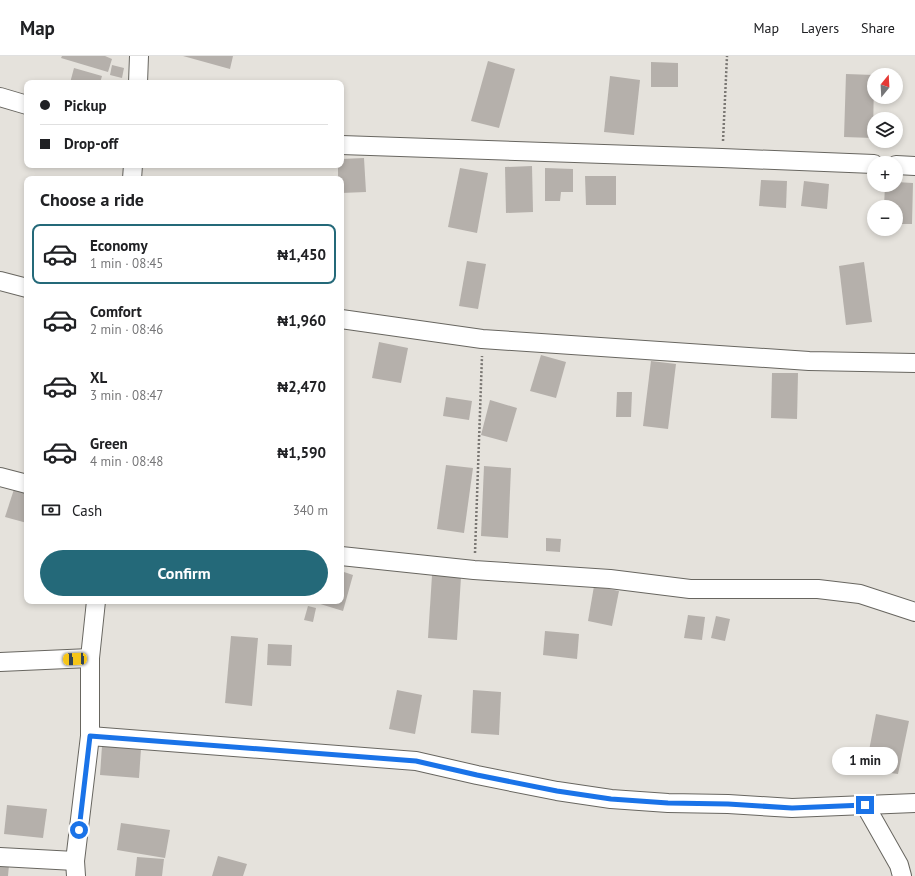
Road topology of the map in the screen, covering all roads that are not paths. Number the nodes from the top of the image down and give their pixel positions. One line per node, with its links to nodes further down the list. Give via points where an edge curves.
1 (139, 56): 2 (street)
2 (138, 80)
3 (0, 97): 4 (street)
4 (24, 104)
5 (344, 145): 6 (street)
6 (867, 164)
7 (903, 165): 8 (street)
8 (915, 166)
9 (0, 281): 10 (street)
10 (24, 287)
11 (344, 319): 12 (street, via 482,339 809,361)
12 (915, 364)
13 (0, 477): 14 (street)
14 (24, 483)
15 (344, 556): 17 (street, via 474,570 610,579 690,589 818,590 860,594)
16 (96, 604): 18 (street)
17 (915, 612)
18 (90, 658): 19 (street); 20 (street)
19 (0, 662)
20 (90, 736): 22 (street, via 416,761 557,791 611,799 792,808); 24 (street)
21 (915, 803): 22 (street)
22 (865, 805): 25 (street, via 900,865)
23 (0, 857): 24 (street)
24 (76, 868)
25 (902, 876)

